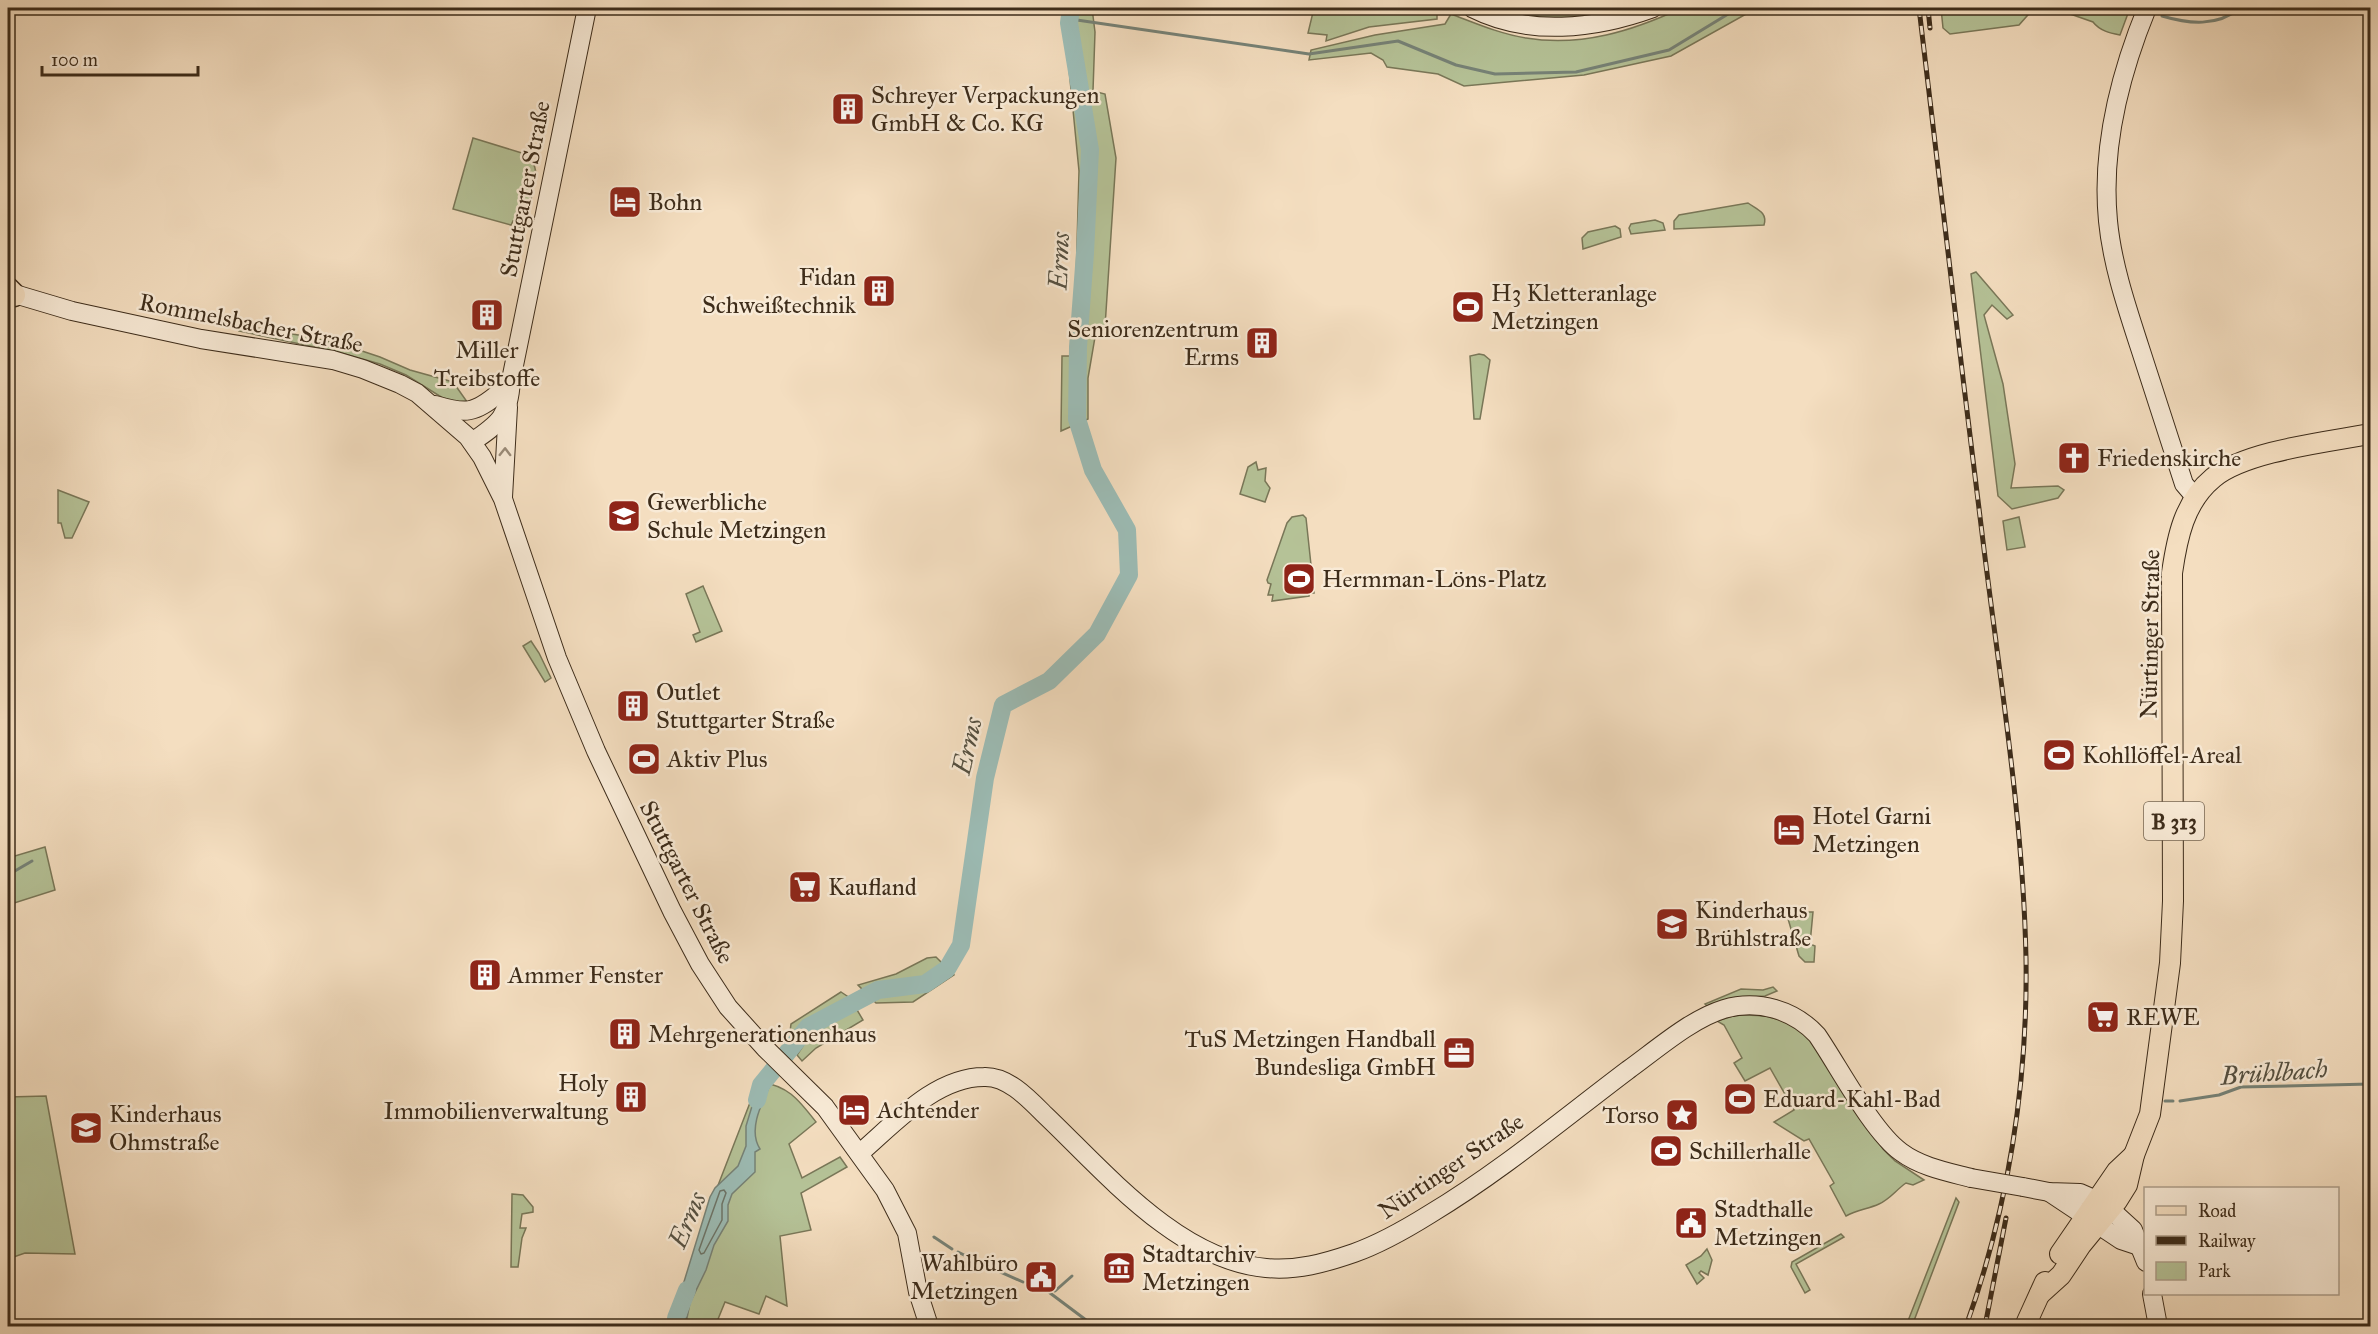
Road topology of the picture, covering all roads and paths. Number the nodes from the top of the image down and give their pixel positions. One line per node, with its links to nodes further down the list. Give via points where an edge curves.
1 (587, 8): 6 (main road, Stuttgarter Straße)
2 (1472, 8): 3 (main road, via 1491,17 1539,27 1599,24)
3 (1653, 8)
4 (2147, 8): 10 (main road, via 2132,45 2113,123 2107,164 2108,222 2128,310 2184,484)
5 (10, 292): 7 (main road, Rommelsbacher Straße, via 72,311 201,339 333,360 400,384)
6 (506, 393): 7 (main road, via 477,410 454,411); 9 (main road, Stuttgarter Straße); 11 (main road, one-way to 6)
7 (433, 405): 9 (main road, Rommelsbacher Straße)
8 (2370, 434): 10 (main road, B 313, via 2259,457 2213,478)
9 (470, 439): 11 (main road, Stuttgarter Straße)
10 (2196, 498): 13 (main road, Nürtinger Straße / B 313, via 2182,525 2172,573 2174,884 2170,963 2150,1114 2127,1185)
11 (503, 499): 12 (main road, Stuttgarter Straße, via 553,649 636,838 704,970 729,1007 825,1107)
12 (860, 1153): 13 (main road, Nürtinger Straße, bridge, via 938,1090 967,1079 996,1079 1025,1096 1120,1187 1180,1236 1244,1264 1269,1268 1316,1266 1378,1244 1458,1197 1699,1020 1721,1010 1752,1005 1778,1010 1806,1023 1873,1121 1901,1152 1925,1165 1971,1178 2049,1192 2080,1193); 19 (main road, Stuttgarter Straße, via 907,1233)
13 (2097, 1213): 14 (main road); 15 (main road, B 313); 16 (main road, Nürtinger Straße, via 2133,1230); 17 (main road, B 313, via 2052,1266)
14 (2121, 1240): 15 (main road); 16 (main road)
15 (2081, 1245): 17 (main road, B 313, via 2061,1275)
16 (2142, 1254)
17 (2040, 1294): 20 (main road, B 313)
18 (2152, 1295): 21 (main road)
19 (929, 1326)
20 (2025, 1326)
21 (2158, 1326)

